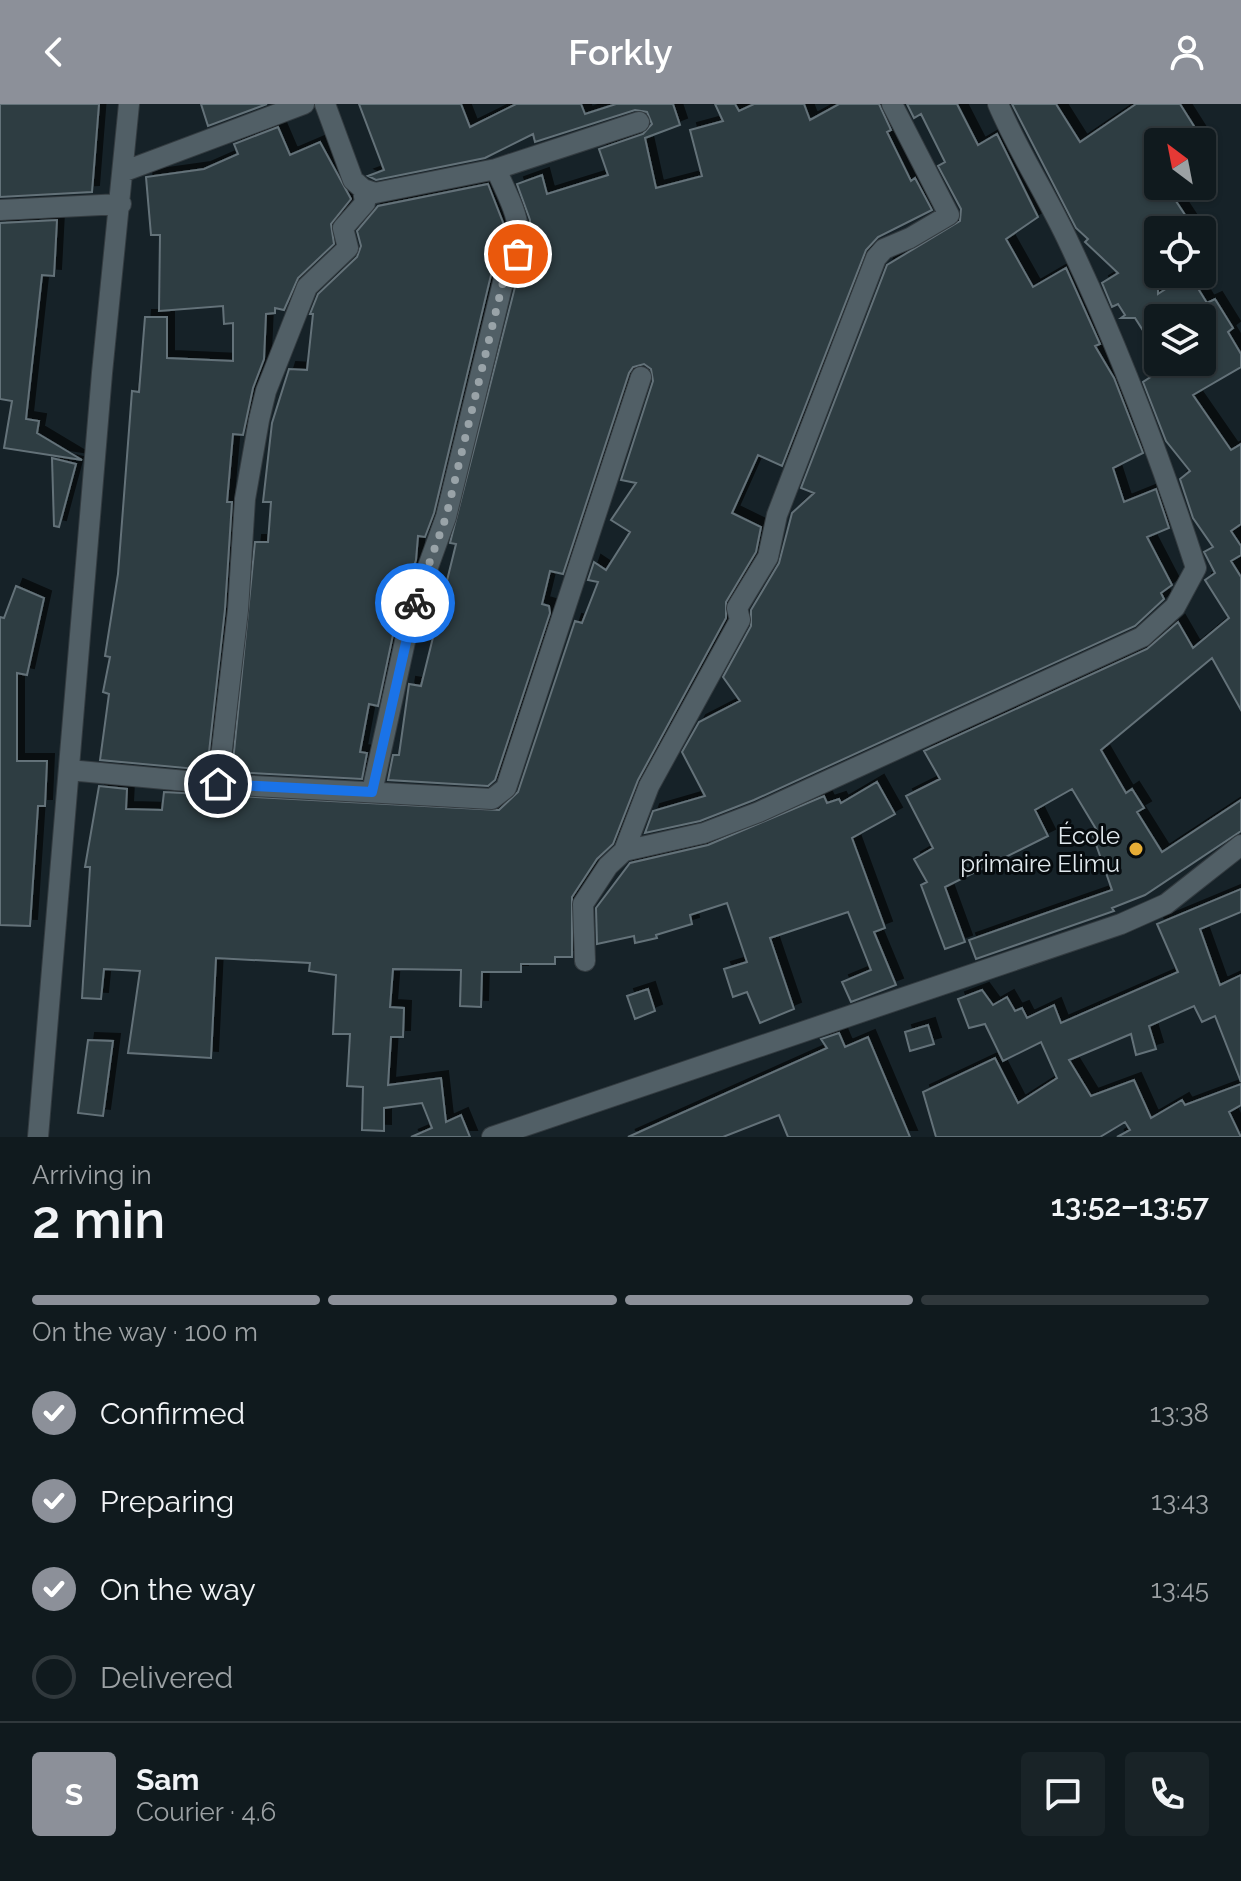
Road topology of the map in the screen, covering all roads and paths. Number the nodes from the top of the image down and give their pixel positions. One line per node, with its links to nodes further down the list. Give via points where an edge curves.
1 (129, 104): 8 (street)
2 (304, 104): 8 (street)
3 (325, 104): 9 (street, via 353,180)
4 (892, 104): 17 (street, via 949,215 884,249 865,278 777,515 768,557 737,608 740,620 649,786)
5 (998, 104): 17 (street, via 1069,242 1149,426 1196,568 1175,607 1142,637 759,812 704,833)
6 (639, 122): 7 (street)
7 (496, 169): 9 (street, via 375,193); 15 (street, via 519,227 518,254 504,278 446,517 411,614)
8 (125, 171): 10 (street)
9 (363, 189): 14 (street, via 365,203 343,228 346,253 307,287 266,391 245,499)
10 (121, 204): 11 (street); 13 (street)
11 (0, 210)
12 (641, 377): 15 (street, via 506,788 492,799)
13 (69, 770): 14 (street); 19 (street)
14 (218, 784): 15 (street)
15 (372, 792)
16 (1241, 845): 20 (street, via 1166,904 1121,924)
17 (624, 851): 18 (street, via 583,904)
18 (585, 961)
19 (38, 1137)
20 (492, 1137)

